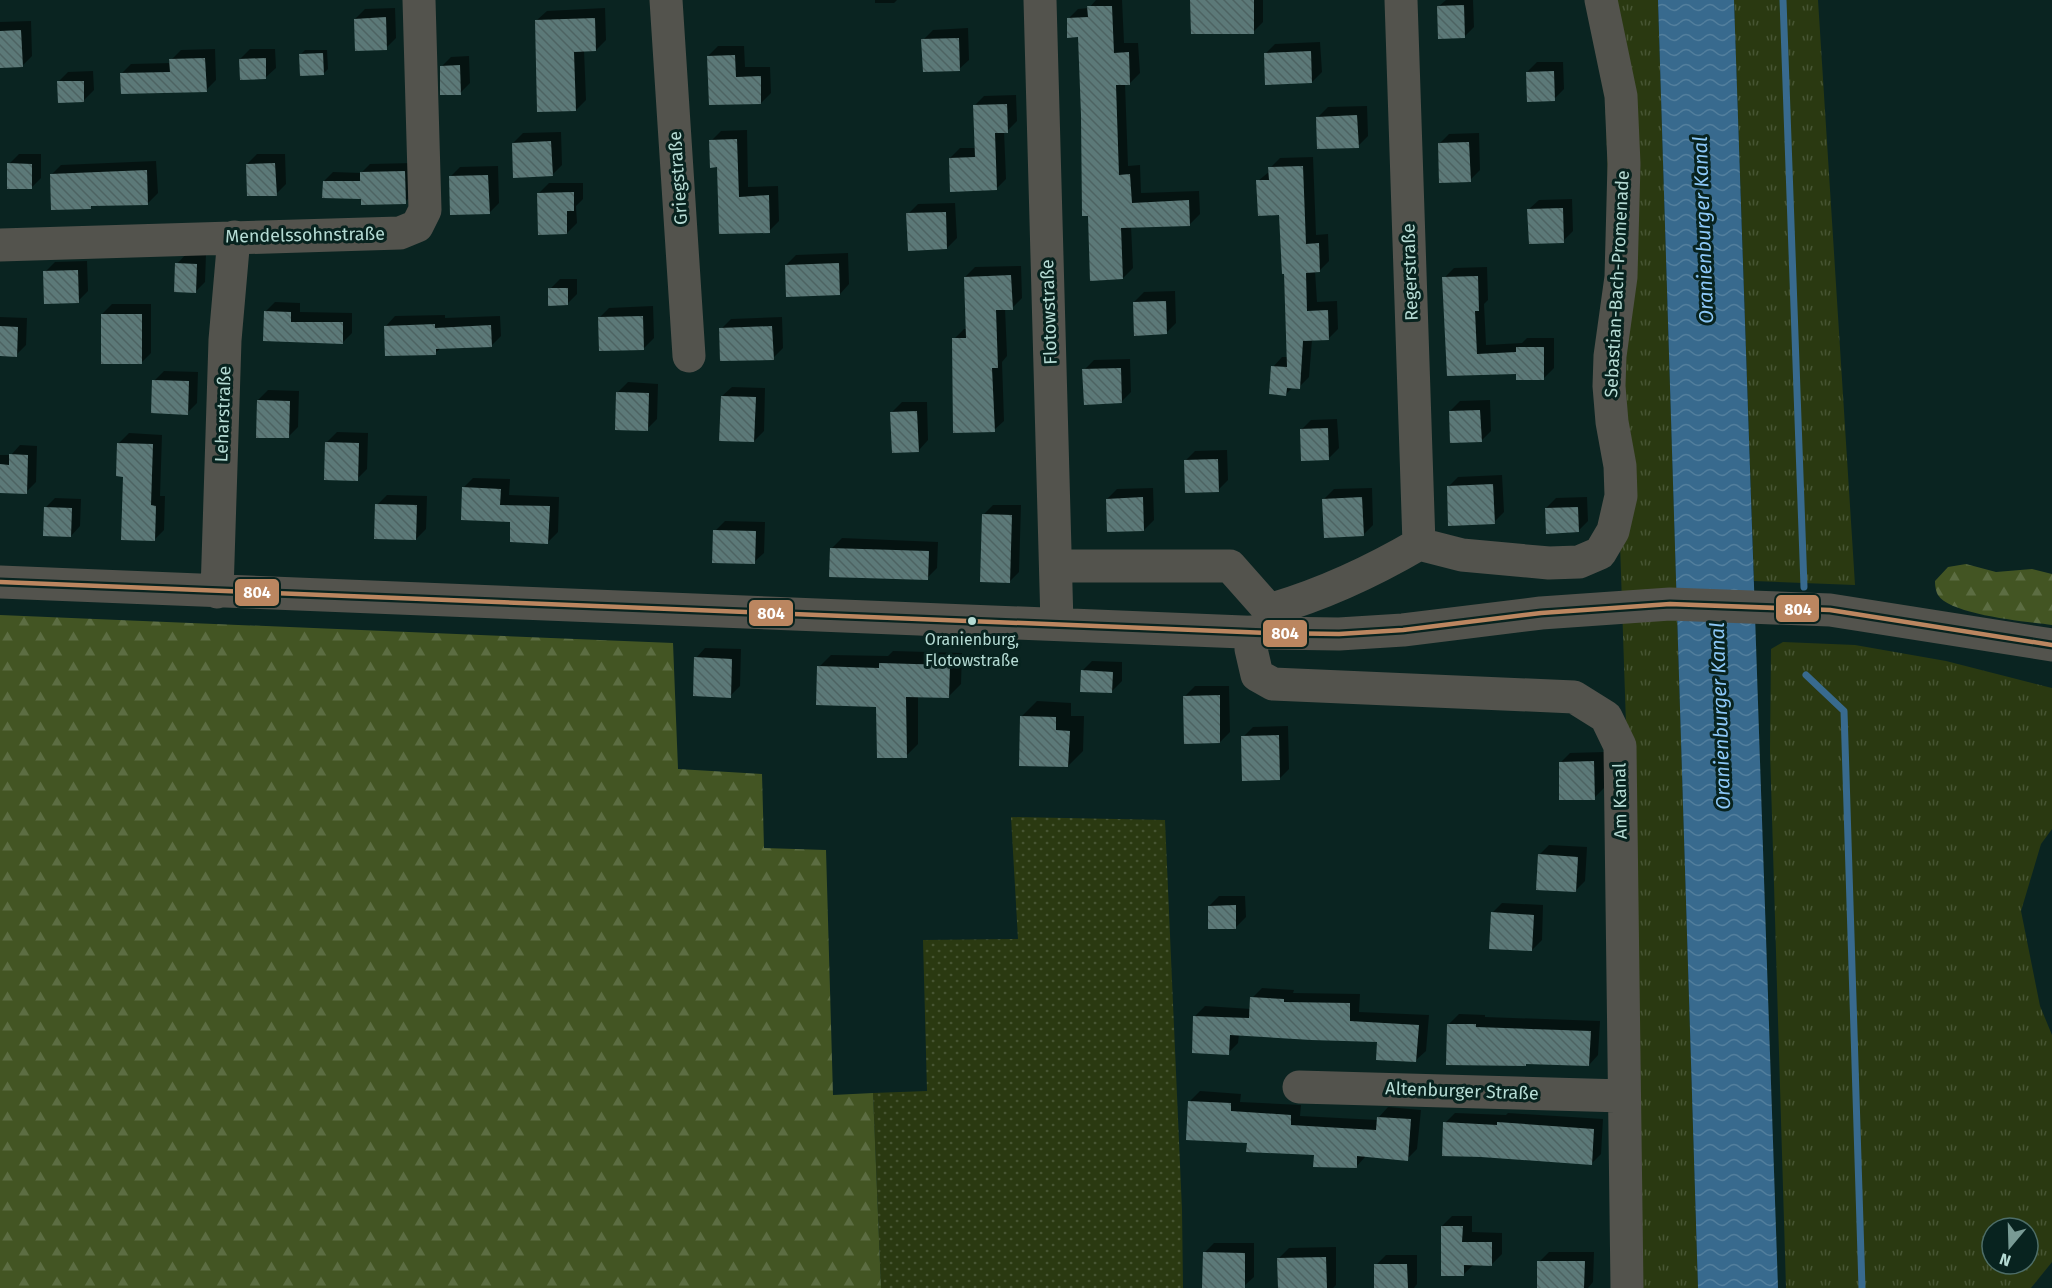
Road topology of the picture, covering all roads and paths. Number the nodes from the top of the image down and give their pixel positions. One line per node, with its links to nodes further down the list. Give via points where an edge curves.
1 (419, 0): 6 (street, Mendelssohnstraße, via 425,210 417,226 400,233)
2 (666, 0): 8 (street, Griegstraße)
3 (1040, 0): 10 (street, Flotowstraße)
4 (1401, 0): 9 (street, Regerstraße)
5 (1601, 0): 9 (street, Sebastian-Bach-Promenade, via 1621,96 1624,164 1621,277 1609,386 1621,496 1613,531 1600,553 1579,562 1462,555)
6 (234, 237): 7 (street, Mendelssohnstraße); 12 (street, Leharstraße, via 225,340)
7 (0, 245)
8 (689, 356)
9 (1419, 544): 14 (street, via 1384,565 1288,605)
10 (1057, 566): 13 (street, Flotowstraße); 14 (street, via 1230,566)
11 (0, 582): 12 (street)
12 (217, 592): 13 (street)
13 (1058, 624): 14 (street)
14 (1263, 625): 15 (street, via 1339,634 1670,604 1830,610); 17 (street, Am Kanal, via 1251,649 1257,675 1274,684 1574,697 1606,717 1620,746)
15 (2052, 645)
16 (1299, 1087): 17 (street, Altenburger Straße)
17 (1624, 1096): 18 (street, Am Kanal)
18 (1627, 1288)

